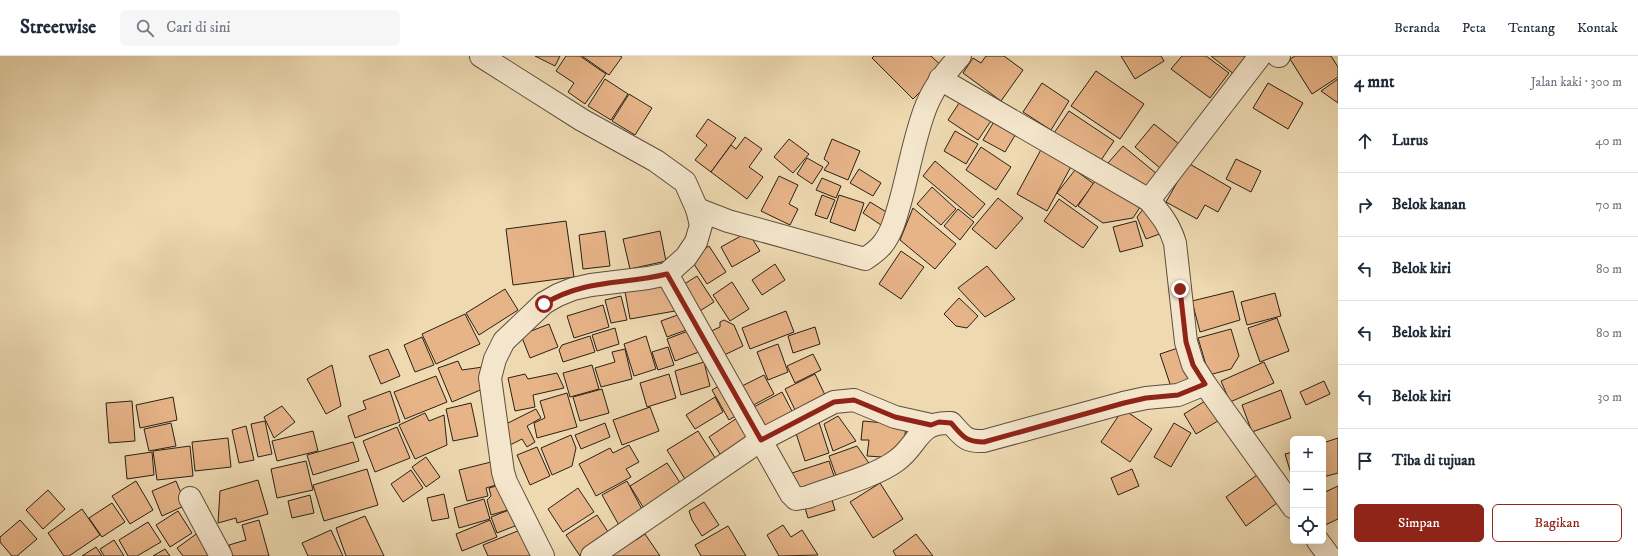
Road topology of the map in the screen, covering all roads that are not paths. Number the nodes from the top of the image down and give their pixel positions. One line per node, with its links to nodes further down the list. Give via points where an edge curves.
1 (481, 56): 6 (street, via 685,182)
2 (960, 56): 4 (street)
3 (1260, 56): 5 (street)
4 (940, 79): 5 (street); 6 (street, via 924,111 893,226 882,245 865,259 728,221)
5 (1149, 200): 8 (street, via 1165,218 1175,243 1186,342 1193,365)
6 (697, 209): 7 (street, via 701,225 696,242 686,257)
7 (667, 274): 10 (street); 15 (street, via 591,285 558,295 544,304 504,341 495,359 490,378 503,472)
8 (1205, 384): 9 (street, via 1178,395 1131,401 984,442 973,442 962,437 951,423 939,422); 12 (street)
9 (931, 425): 10 (street, via 895,417 854,400 834,402); 10 (street, via 898,460 884,468 808,497 796,499)
10 (761, 440): 16 (street)
11 (190, 498): 14 (street)
12 (1290, 503)
13 (1320, 544): 17 (street)
14 (221, 556)
15 (543, 556)
16 (592, 556)
17 (1329, 556)

